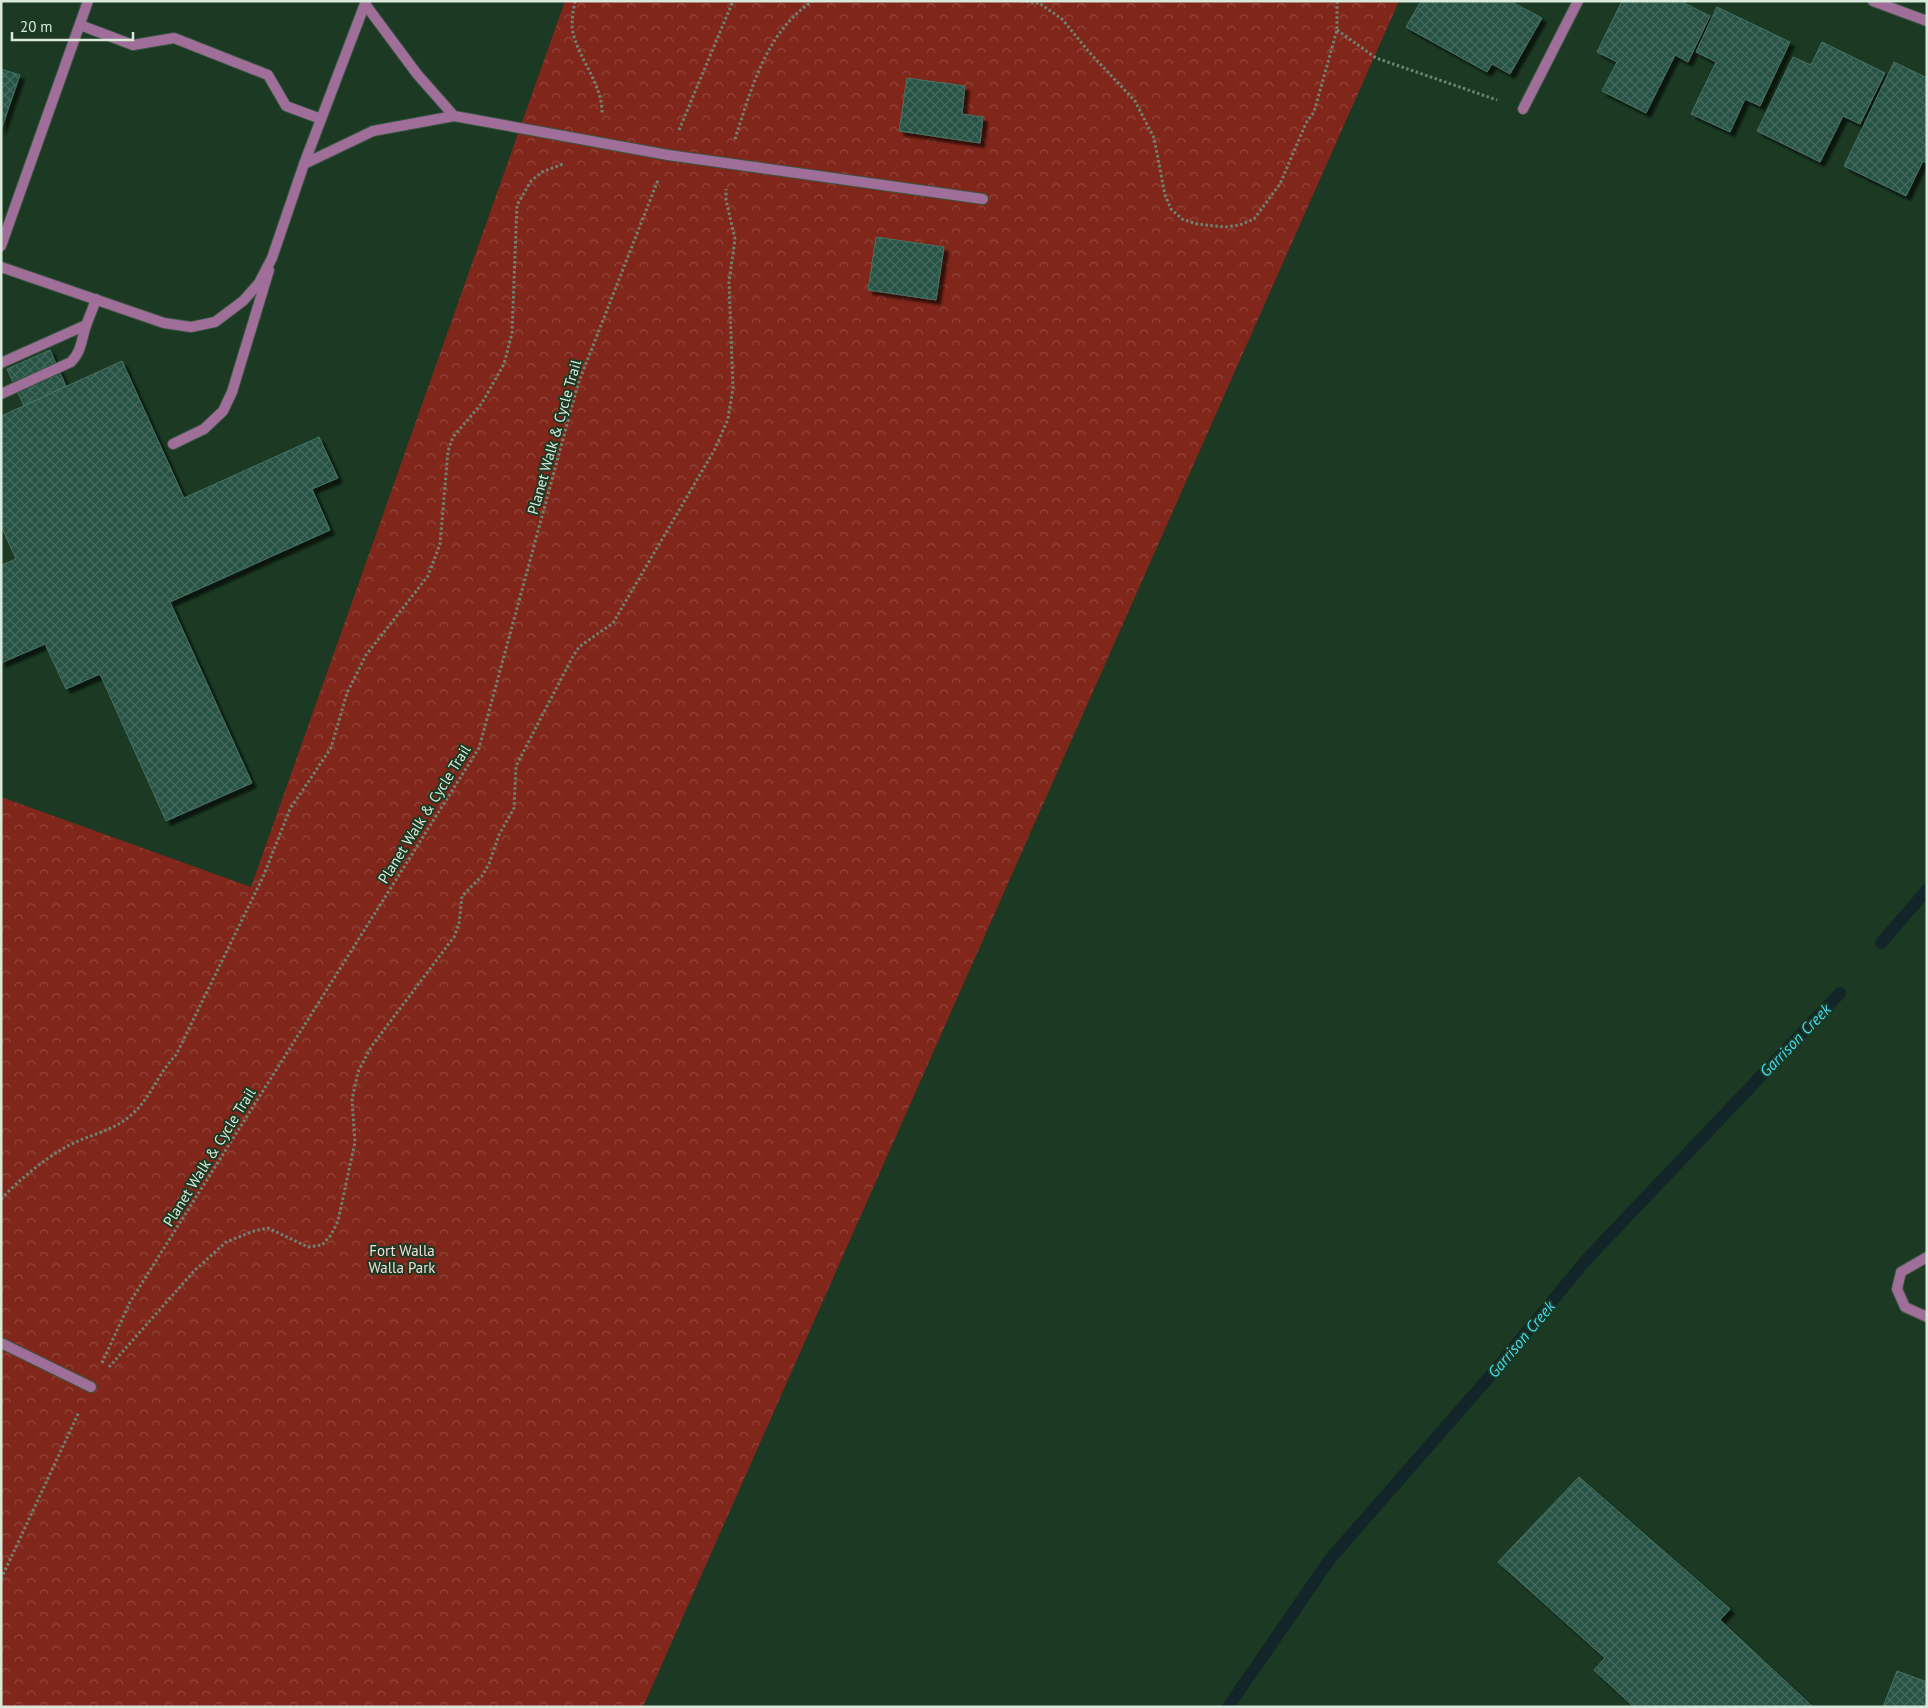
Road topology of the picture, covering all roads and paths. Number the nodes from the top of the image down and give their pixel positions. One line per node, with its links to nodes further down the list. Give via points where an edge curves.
1 (88, 1): 11 (street)
2 (575, 1): 16 (path, via 574,33 602,110 601,125)
3 (733, 1): 17 (path, Planet Walk & Cycle Trail)
4 (813, 1): 18 (path, via 775,38 755,77)
5 (1021, 1): 12 (path, via 1039,3 1062,19 1135,101 1154,138 1165,196 1171,209 1182,219 1197,224 1225,227 1254,219 1280,184 1306,123 1314,112)
6 (1337, 1): 12 (path)
7 (1578, 1): 13 (street)
8 (1873, 1): 10 (street)
9 (365, 3): 14 (street, via 417,74); 15 (street)
10 (1927, 21)
11 (80, 25): 15 (street, via 133,45 174,38 268,75 286,106); 21 (street)
12 (1337, 30): 13 (path, via 1376,58)
13 (1523, 109)
14 (454, 116): 16 (street); 19 (street, via 373,131)
15 (321, 119): 19 (street)
16 (593, 142): 17 (street); 29 (path, via 563,164 536,176 517,205 510,348 482,403 453,437 448,451 436,558 428,576 366,655 348,693 331,748 290,809 263,877 176,1054 164,1066 141,1107 130,1117 117,1126 64,1148)
17 (668, 154): 18 (street); 33 (path, Planet Walk & Cycle Trail, via 578,384 479,748 130,1302)
18 (727, 163): 20 (street); 33 (path, via 726,200 735,239 729,282 733,388 728,420 715,449 612,623 579,647 572,658 516,766 514,808 482,876 462,896 454,937 370,1047 358,1072 352,1100 355,1142 332,1235 322,1245 308,1247 268,1228 254,1230 226,1242 194,1271)
19 (304, 164): 22 (street)
20 (983, 199)
21 (1, 246)
22 (272, 258): 24 (street, via 259,283 243,301 215,322 191,328 164,323); 28 (street, via 232,392 223,411 204,429)
23 (1, 267): 24 (street)
24 (96, 299): 25 (street)
25 (86, 326): 26 (street); 27 (street, via 80,350 71,362)
26 (1, 363)
27 (1, 394)
28 (174, 444)
29 (1, 1199)
30 (1927, 1257): 31 (street, via 1901,1272 1897,1289 1905,1307)
31 (1927, 1317)
32 (1, 1343): 33 (street)
33 (91, 1387): 34 (path, Planet Walk & Cycle Trail)
34 (1, 1579)

